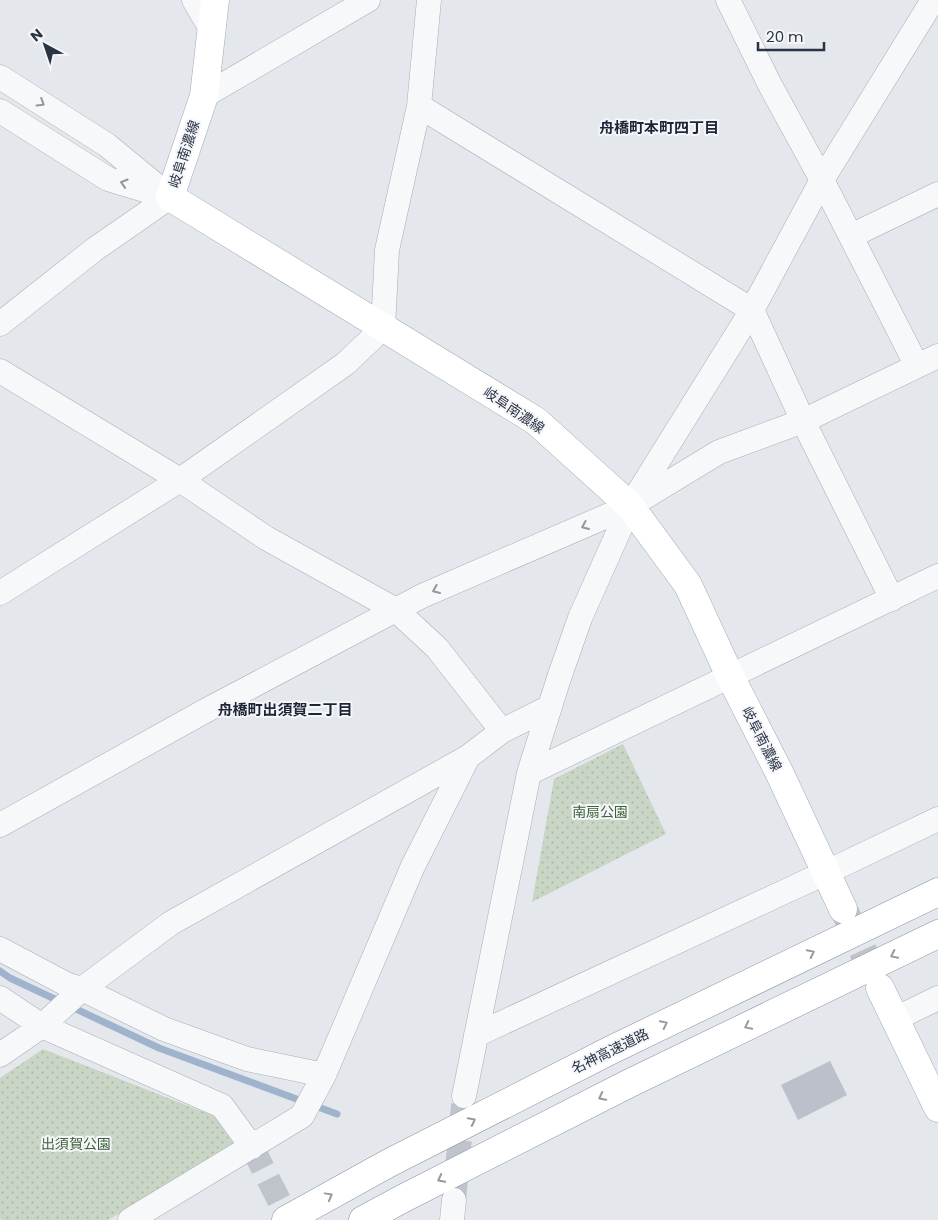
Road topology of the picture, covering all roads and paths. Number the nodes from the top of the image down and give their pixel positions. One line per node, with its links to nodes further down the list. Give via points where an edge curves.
1 (194, 0): 7 (street)
2 (215, 0): 7 (main road, 岐阜南濃線)
3 (368, 0): 9 (street)
4 (429, 0): 10 (street)
5 (728, 0): 12 (street)
6 (933, 0): 12 (street)
7 (212, 31): 9 (main road, 岐阜南濃線)
8 (0, 77): 14 (street, one-way to 14, via 107,145)
9 (204, 96): 14 (main road, 岐阜南濃線)
10 (419, 106): 16 (street); 18 (street, via 387,250)
11 (0, 111): 14 (street, one-way to 11, via 108,179)
12 (822, 180): 15 (street); 16 (street)
13 (938, 194): 15 (street)
14 (170, 197): 17 (street, via 95,248); 18 (main road, 岐阜南濃線)
15 (851, 236): 20 (street)
16 (752, 310): 22 (street); 24 (street)
17 (0, 324)
18 (383, 328): 23 (street, via 345,364); 24 (main road, 岐阜南濃線, via 536,421)
19 (938, 356): 20 (street)
20 (917, 366): 22 (street)
21 (0, 370): 23 (street)
22 (803, 421): 24 (street, via 719,452); 27 (street)
23 (180, 480): 26 (street); 28 (street, via 266,538)
24 (630, 506): 28 (street, one-way to 28); 29 (main road, 岐阜南濃線, via 688,585); 30 (street, via 580,618)
25 (938, 576): 27 (street)
26 (0, 594)
27 (892, 599): 29 (street)
28 (396, 610): 31 (street, via 437,648); 35 (street, via 205,710)
29 (730, 676): 33 (street); 36 (main road, 岐阜南濃線)
30 (550, 707): 31 (street); 33 (street)
31 (502, 731): 32 (street)
32 (468, 757): 42 (street, via 171,923); 49 (street, via 414,866)
33 (529, 773): 47 (street)
34 (938, 819): 36 (street)
35 (0, 825)
36 (827, 872): 38 (main road, 岐阜南濃線); 47 (street)
37 (938, 892): 54 (main road, 名神高速道路, one-way to 37, via 388,1163 602,1054)
38 (843, 909)
39 (938, 934): 55 (main road, one-way to 55, via 628,1084)
40 (0, 949): 42 (street, via 68,984)
41 (880, 988): 46 (main road)
42 (79, 993): 45 (street); 49 (street, via 247,1059)
43 (0, 998): 45 (street)
44 (938, 998): 46 (street)
45 (48, 1020): 48 (street); 52 (street, via 222,1106)
46 (895, 1020): 51 (main road)
47 (476, 1035): 50 (street)
48 (0, 1055)
49 (322, 1078): 52 (street, via 302,1116)
50 (464, 1096)
51 (938, 1108)
52 (252, 1147): 53 (street)
53 (130, 1220)
54 (286, 1220)
55 (363, 1220)

